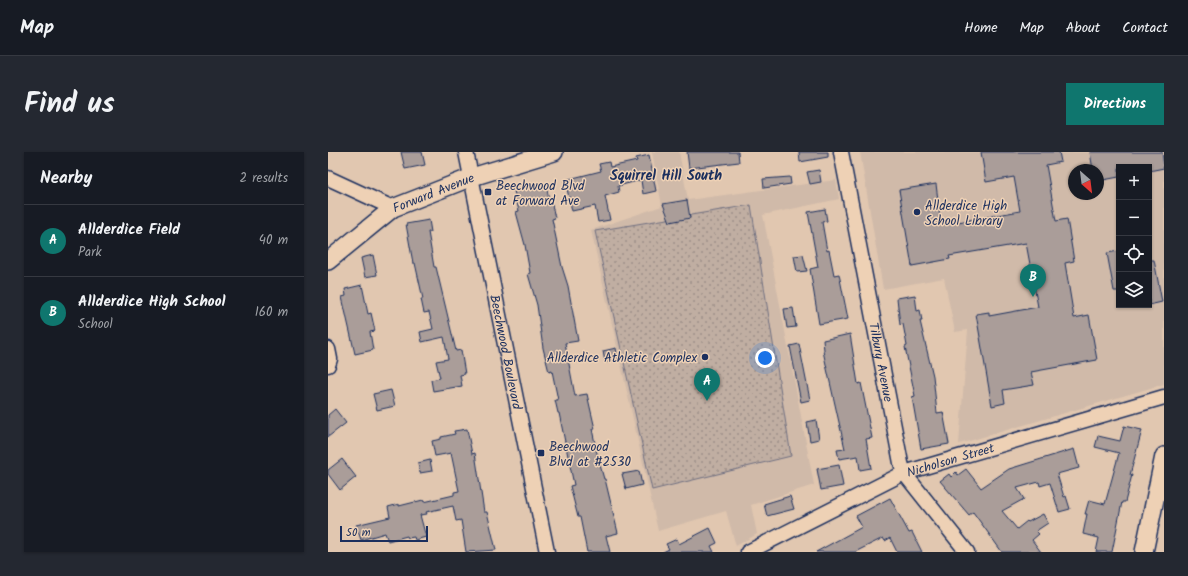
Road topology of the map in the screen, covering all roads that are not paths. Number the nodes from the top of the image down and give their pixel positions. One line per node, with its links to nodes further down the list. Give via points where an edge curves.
1 (466, 152): 4 (street, Beechwood Boulevard)
2 (554, 152): 4 (main road, Forward Avenue)
3 (841, 152): 12 (street, Tilbury Avenue)
4 (472, 176): 6 (main road, Forward Avenue); 14 (street, Beechwood Boulevard)
5 (328, 178): 6 (street)
6 (393, 208): 7 (main road, Forward Avenue)
7 (328, 261)
8 (328, 350): 9 (street)
9 (328, 366)
10 (1164, 397): 12 (street, Nicholson Street)
11 (1164, 456): 13 (main road)
12 (904, 473): 15 (street, Nicholson Street); 16 (street, Tilbury Avenue)
13 (1159, 506): 17 (main road)
14 (547, 552)
15 (748, 552)
16 (967, 552)
17 (1144, 552)

